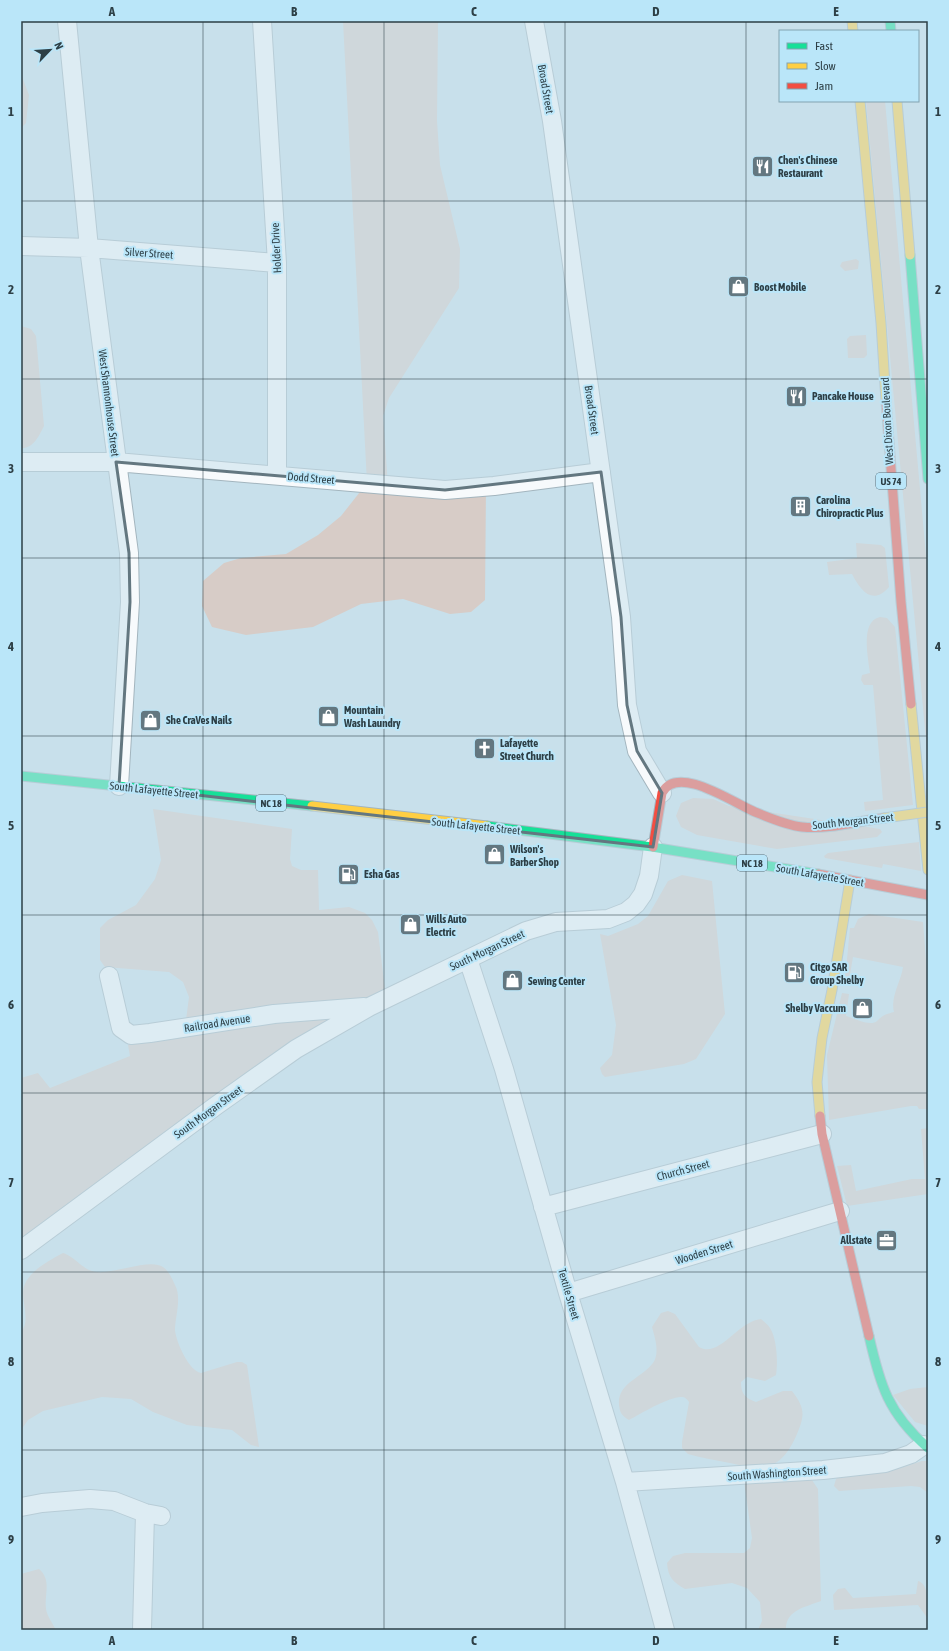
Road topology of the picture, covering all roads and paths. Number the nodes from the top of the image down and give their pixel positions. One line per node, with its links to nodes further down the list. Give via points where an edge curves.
1 (67, 21): 7 (street, West Shannonhouse Street)
2 (262, 21): 8 (street, Holder Drive)
3 (534, 21): 11 (street, Broad Street, via 552,121)
4 (860, 102): 19 (main road, West Dixon Boulevard / US 74, via 882,323 889,462 900,595)
5 (897, 102): 13 (main road)
6 (21, 246): 7 (street, Silver Street)
7 (89, 248): 8 (street, Silver Street); 10 (street, West Shannonhouse Street)
8 (277, 263): 12 (street, Holder Drive)
9 (21, 462): 10 (street, Dodd Street)
10 (116, 462): 12 (street, Dodd Street); 15 (street, West Shannonhouse Street, via 129,553 130,602)
11 (601, 472): 12 (street, Dodd Street, via 445,490); 16 (street, Broad Street, via 622,617 627,705 638,751)
12 (277, 475)
13 (928, 479)
14 (21, 776): 15 (main road, South Lafayette Street / NC 18)
15 (118, 786): 18 (main road, South Lafayette Street / NC 18)
16 (662, 793): 17 (main road, South Morgan Street, bridge, via 671,782 712,788 753,811 782,823 802,826 822,826); 18 (main road, South Morgan Street)
17 (928, 812)
18 (654, 847): 21 (main road, South Lafayette Street / NC 18); 23 (street, South Morgan Street, via 643,894 626,912 608,919 556,922 539,926)
19 (927, 860): 20 (main road, US 74)
20 (928, 870)
21 (850, 880): 22 (main road, South Lafayette Street / NC 18); 26 (main road, via 818,1067)
22 (928, 895)
23 (468, 959): 25 (street, South Morgan Street); 27 (street, Textile Street, via 504,1069)
24 (109, 976): 25 (street, Railroad Avenue, via 121,1028 130,1035 199,1027 274,1014)
25 (369, 1007): 29 (street, South Morgan Street, via 290,1053)
26 (822, 1134): 27 (street, Church Street); 28 (main road)
27 (543, 1207): 30 (street, Textile Street)
28 (840, 1211): 30 (street, Wooden Street); 31 (main road, via 879,1379 898,1416)
29 (21, 1250)
30 (568, 1293): 32 (street, Textile Street)
31 (927, 1445): 32 (street, South Washington Street, via 885,1463 823,1470)
32 (625, 1482): 35 (street, Textile Street)
33 (21, 1507): 34 (street, via 90,1499 114,1501 153,1515)
34 (142, 1630)
35 (665, 1630)

